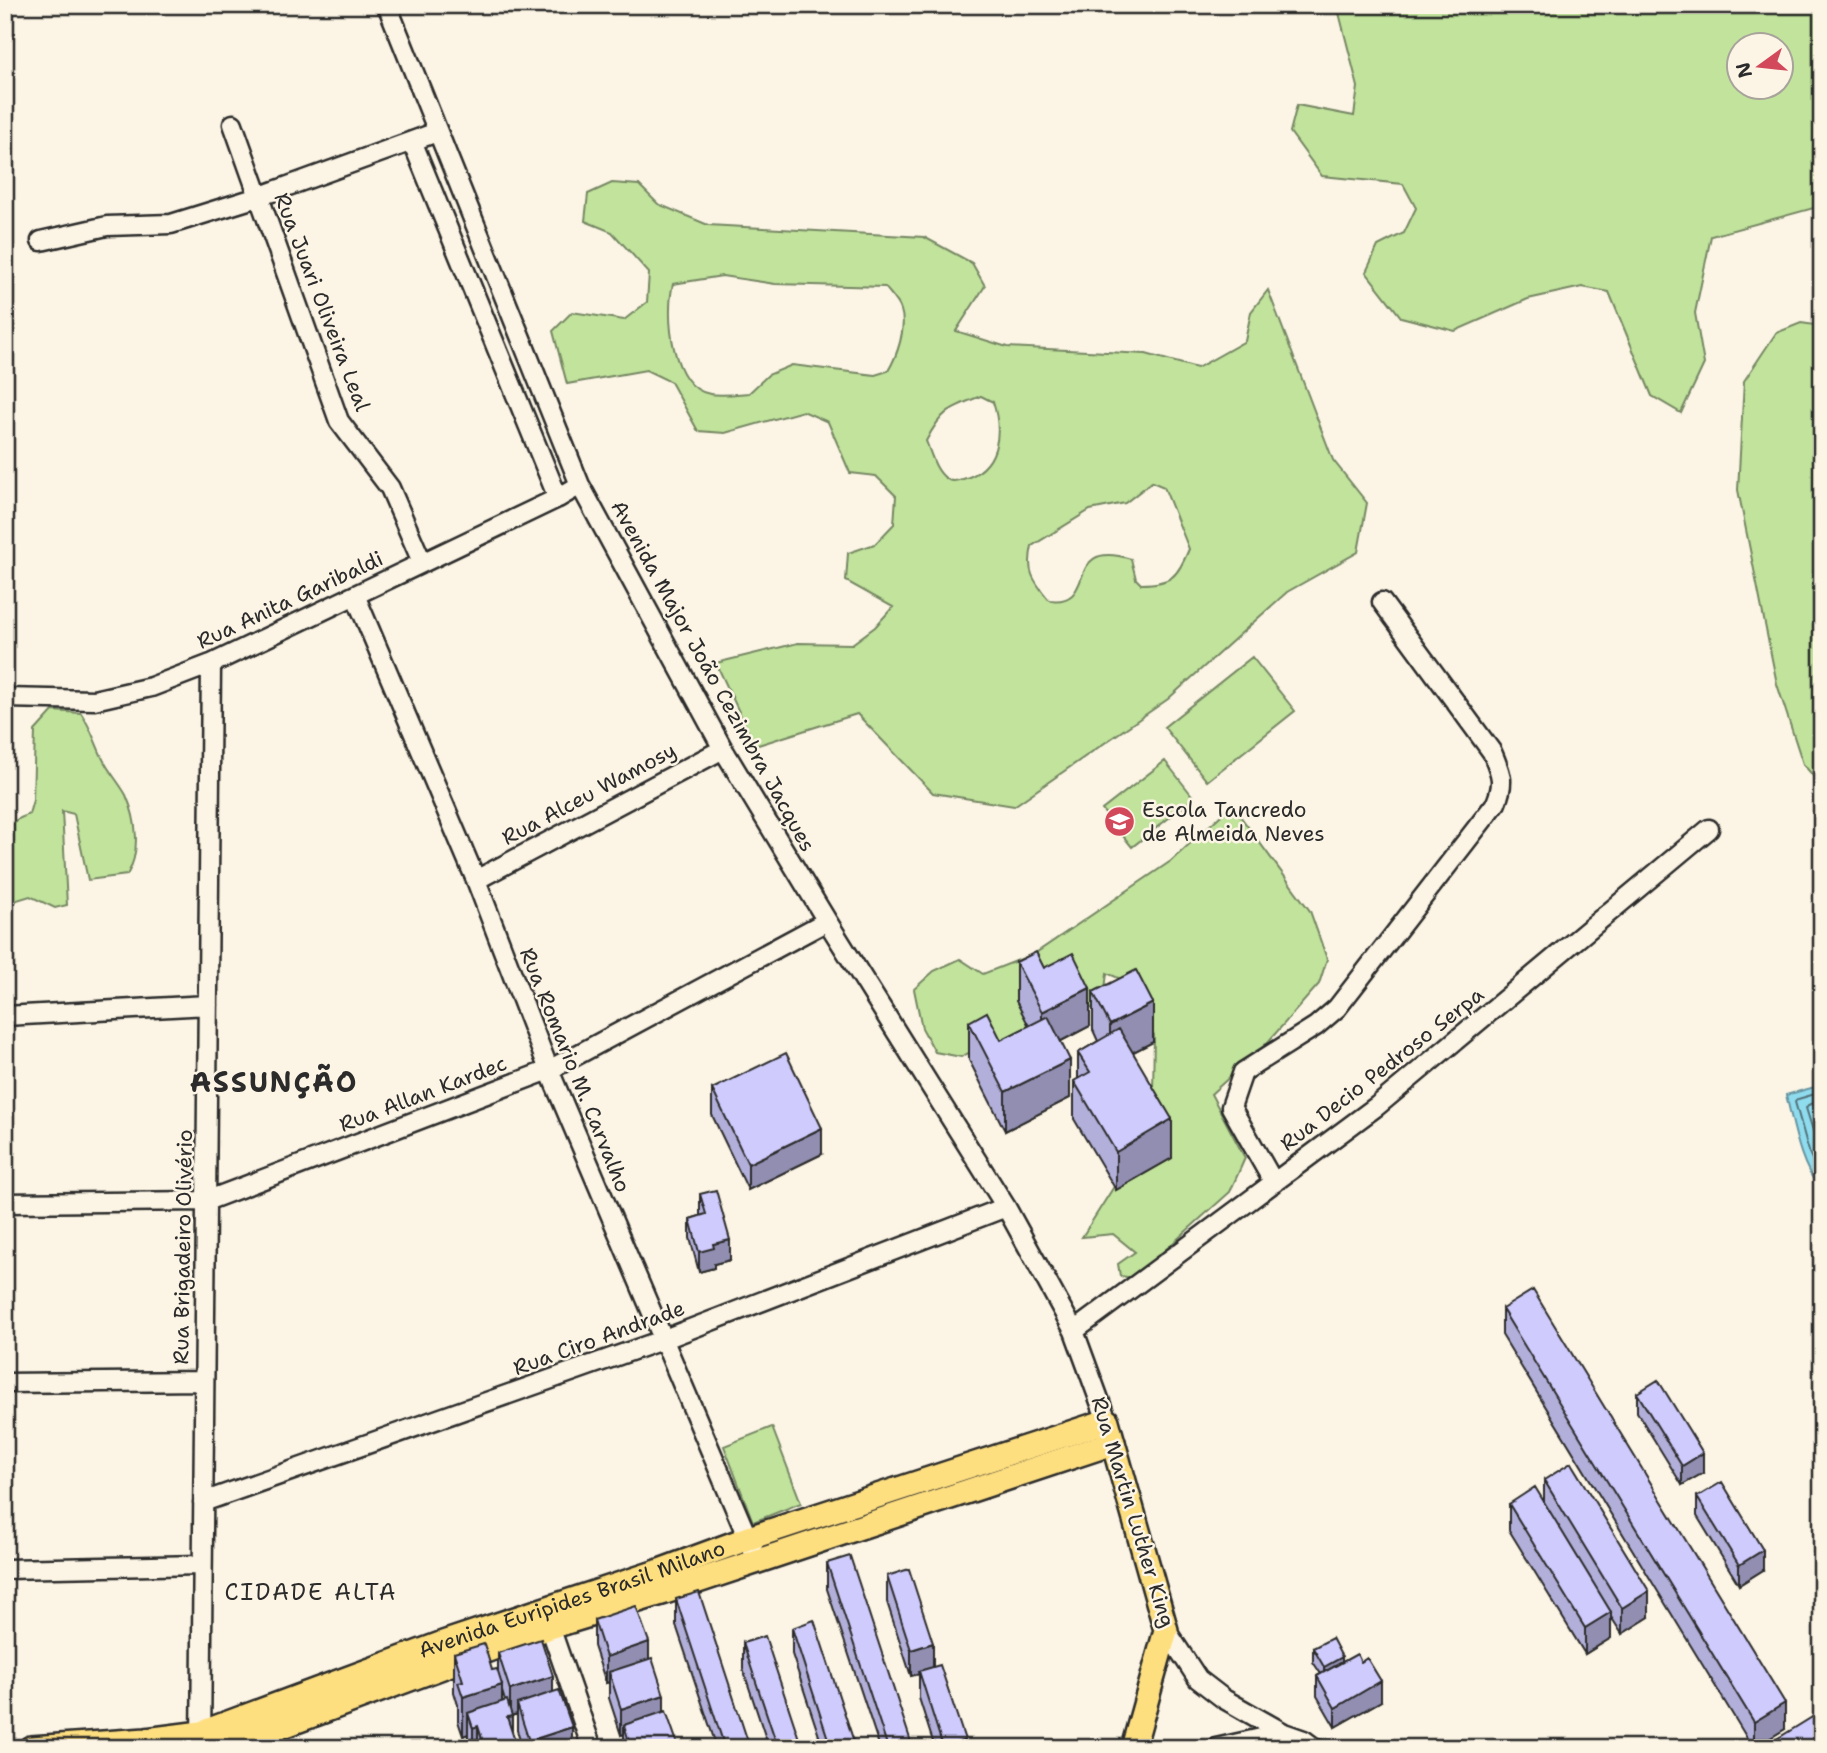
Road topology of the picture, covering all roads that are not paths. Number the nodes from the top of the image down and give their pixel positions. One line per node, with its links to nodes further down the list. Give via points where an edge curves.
1 (387, 5): 3 (street, Avenida Major João Cezimbra Jacques)
2 (233, 124): 5 (street, Rua Juari Oliveira Leal)
3 (437, 132): 4 (street); 7 (street, Avenida Major João Cezimbra Jacques)
4 (412, 141): 5 (street); 8 (street)
5 (257, 197): 6 (street, via 172,224 107,226); 9 (street, Rua Juari Oliveira Leal, via 339,421 390,488)
6 (41, 242)
7 (580, 485): 8 (street, Rua Anita Garibaldi); 14 (street, Avenida Major João Cezimbra Jacques)
8 (558, 498): 9 (street, Rua Anita Garibaldi)
9 (422, 562): 10 (street, Rua Anita Garibaldi)
10 (355, 596): 12 (street, Rua Anita Garibaldi); 16 (street, Rua Romario M. Carvalho)
11 (1382, 602): 21 (street, via 1492,752 1502,788 1496,803 1337,1008 1316,1027 1243,1072 1231,1107)
12 (211, 664): 13 (street, Rua Anita Garibaldi, via 151,687 94,699); 18 (street, Rua Brigadeiro Olivério)
13 (5, 698)
14 (723, 749): 16 (street, Rua Alceu Wamosy); 17 (street, Avenida Major João Cezimbra Jacques)
15 (1709, 829): 21 (street, Rua Decio Pedroso Serpa, via 1377,1106)
16 (476, 880): 20 (street, Rua Romario M. Carvalho)
17 (827, 921): 20 (street, Rua Allan Kardec); 24 (street, Avenida Major João Cezimbra Jacques)
18 (208, 1005): 19 (street); 22 (street, Rua Brigadeiro Olivério)
19 (5, 1016)
20 (549, 1070): 22 (street, Rua Allan Kardec); 26 (street, Rua Romario M. Carvalho)
21 (1274, 1183): 25 (street, Rua Decio Pedroso Serpa)
22 (206, 1201): 23 (street, Rua Allan Kardec); 27 (street, Rua Brigadeiro Olivério)
23 (5, 1203)
24 (1006, 1207): 25 (street, Avenida Major João Cezimbra Jacques); 26 (street, Rua Ciro Andrade)
25 (1074, 1331): 29 (street, Rua Martin Luther King)
26 (662, 1340): 30 (street, Rua Ciro Andrade); 31 (street, Rua Romario M. Carvalho)
27 (204, 1381): 28 (street); 30 (street, Rua Brigadeiro Olivério)
28 (5, 1383)
29 (1110, 1432): 31 (main road, Avenida Euripides Brasil Milano); 36 (main road, Rua Martin Luther King)
30 (203, 1502): 32 (street, Rua Brigadeiro Olivério)
31 (752, 1549): 34 (main road, Avenida Euripides Brasil Milano)
32 (202, 1565): 33 (street); 39 (street, Rua Brigadeiro Olivério)
33 (5, 1569)
34 (661, 1582): 35 (main road, Avenida Euripides Brasil Milano); 37 (main road, Avenida Euripides Brasil Milano)
35 (550, 1627): 37 (main road, Avenida Euripides Brasil Milano); 42 (street)
36 (1166, 1630): 38 (street, Rua Martin Luther King, via 1198,1679); 43 (main road)
37 (446, 1653): 39 (main road, Avenida Euripides Brasil Milano); 41 (main road, Avenida Euripides Brasil Milano)
38 (1284, 1733): 44 (street); 45 (street, Rua Martin Luther King)
39 (201, 1740): 40 (main road, Avenida Euripides Brasil Milano)
40 (31, 1748)
41 (224, 1748)
42 (592, 1748)
43 (1133, 1748)
44 (1216, 1748)
45 (1315, 1748)

